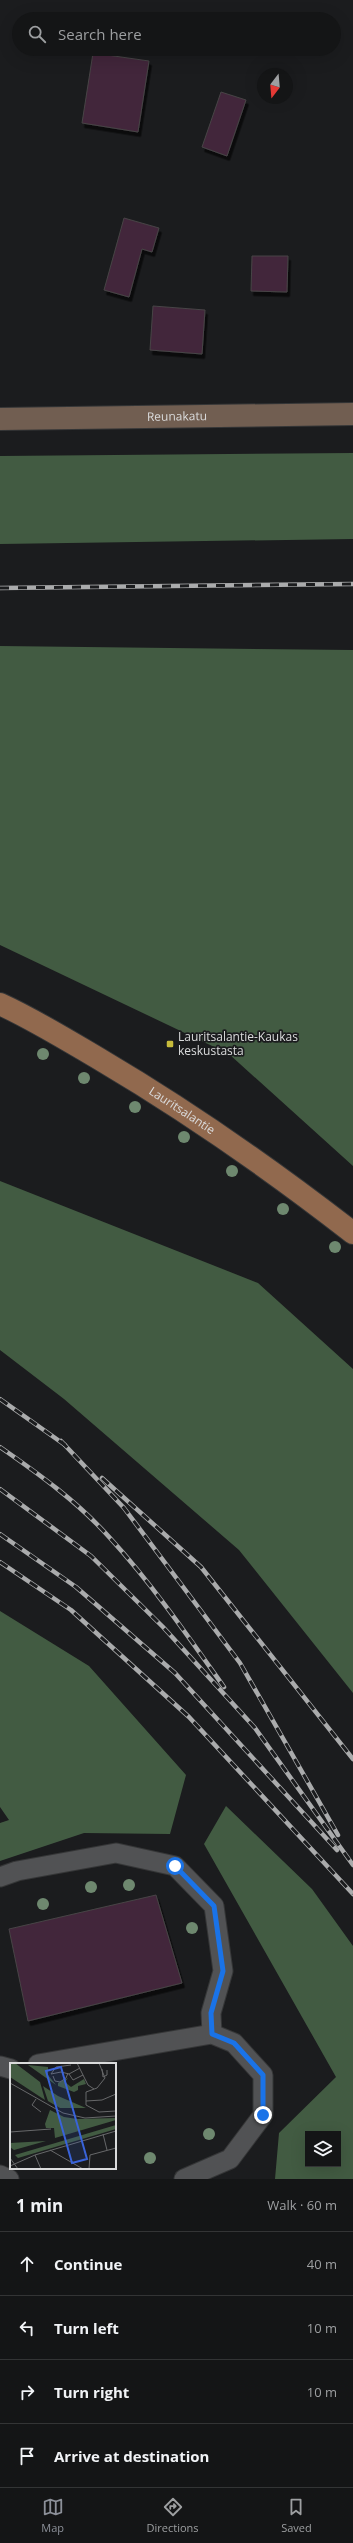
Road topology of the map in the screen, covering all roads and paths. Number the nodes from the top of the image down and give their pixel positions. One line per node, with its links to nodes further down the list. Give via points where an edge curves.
1 (353, 414): 2 (main road, Reunakatu)
2 (0, 419)
3 (0, 1004): 4 (main road, Lauritsalantie, via 25,1015 148,1088 235,1145)
4 (353, 1233)
5 (0, 1877): 6 (lane, via 17,1871 116,1853 175,1866 214,1906 223,1971 211,2013)
6 (212, 2034): 7 (lane); 12 (lane, via 234,2043 263,2075 263,2115 230,2159)
7 (44, 2063)
8 (0, 2066): 9 (lane)
9 (10, 2068)
10 (0, 2175): 11 (lane)
11 (9, 2179)
12 (184, 2179)

